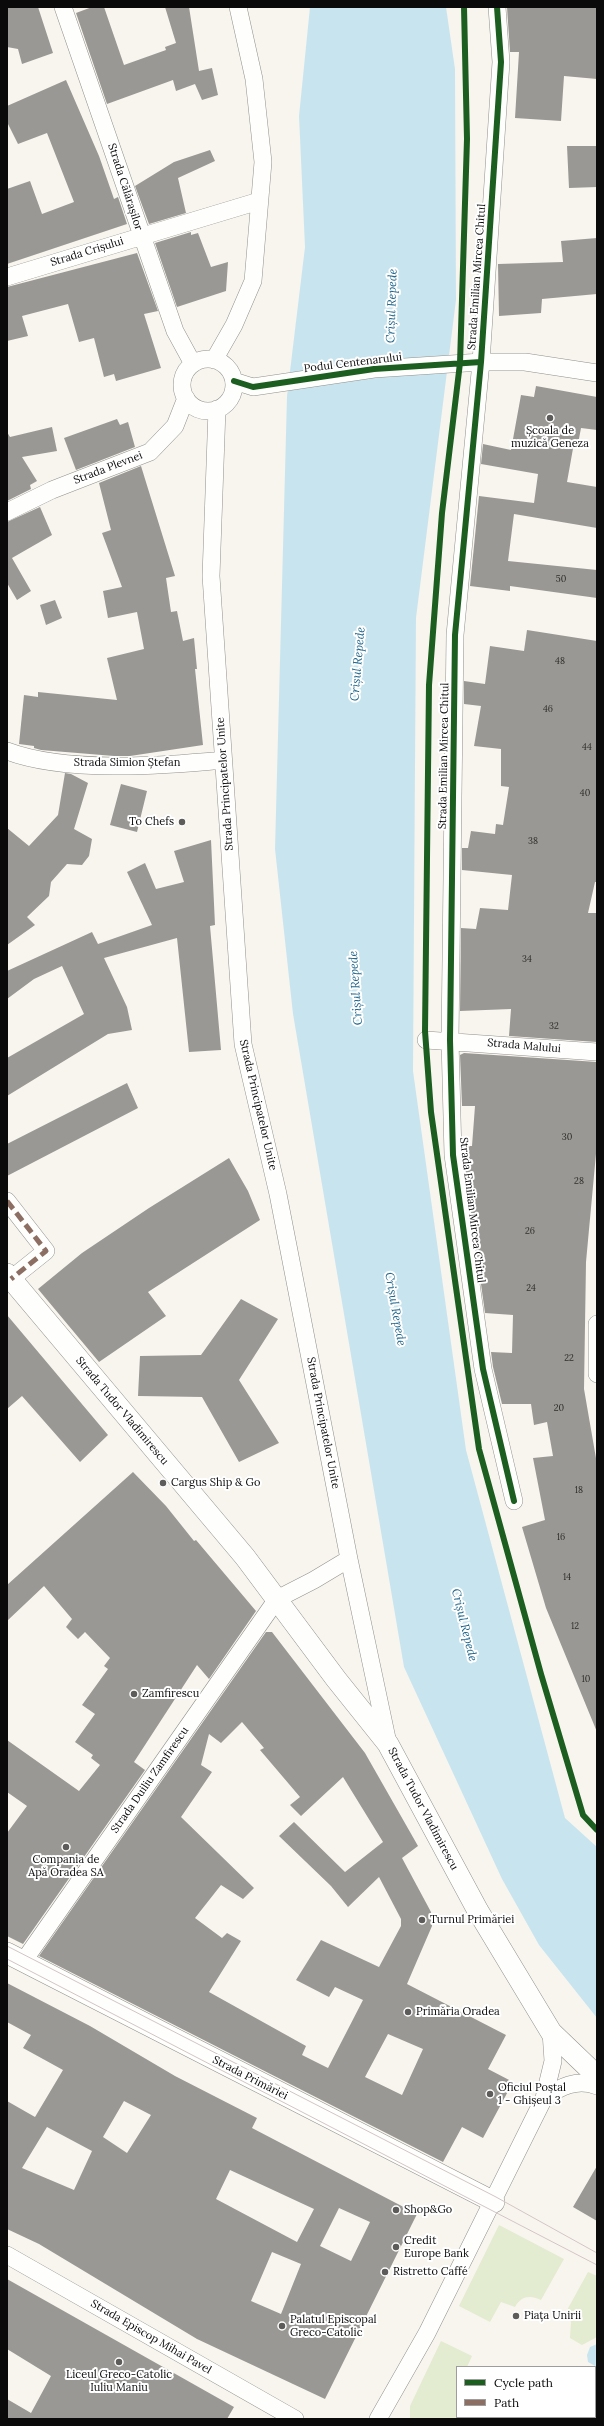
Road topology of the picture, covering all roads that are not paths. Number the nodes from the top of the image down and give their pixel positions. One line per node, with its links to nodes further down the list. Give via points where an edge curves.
1 (63, 7): 5 (street, Strada Călărașilor)
2 (238, 7): 4 (street, via 254,79 263,162)
3 (497, 7): 8 (street, Strada Emilian Mircea Chitul, via 501,62)
4 (259, 201): 5 (street, Strada Crișului); 7 (street, via 253,281 234,325)
5 (141, 236): 6 (street, Strada Crișului); 9 (street, Strada Călărașilor, via 175,331)
6 (7, 276)
7 (214, 360): 9 (street, via 200,360); 11 (street, via 227,367)
8 (481, 362): 10 (street, Podul Centenarului, via 525,362); 11 (street, Podul Centenarului, via 374,369 253,386); 18 (street, Strada Emilian Mircea Chitul, via 455,636)
9 (193, 364): 12 (street, via 184,377 183,388)
10 (597, 374)
11 (234, 381): 13 (street, via 230,398)
12 (186, 398): 13 (street, via 200,409); 14 (street, Strada Plevnei, via 175,426 150,452 52,490)
13 (217, 409): 16 (street, Strada Principatelor Unite, via 211,576)
14 (7, 512)
15 (7, 751): 16 (street, Strada Simion Ștefan, via 54,762 92,765)
16 (224, 760): 25 (street, Strada Principatelor Unite, via 243,1044 278,1194)
17 (426, 1040): 18 (street, Strada Malului)
18 (450, 1040): 19 (street, Strada Malului); 24 (street, Strada Emilian Mircea Chitul, via 453,1155 483,1369)
19 (597, 1052)
20 (7, 1201): 21 (street, Strada Tudor Vladimirescu, via 46,1251)
21 (9, 1276): 26 (street, Strada Tudor Vladimirescu, via 240,1551)
22 (597, 1324): 23 (street)
23 (597, 1374)
24 (514, 1501)
25 (349, 1559): 26 (street); 27 (street, Strada Principatelor Unite)
26 (277, 1599): 27 (street, Strada Tudor Vladimirescu); 28 (street, Strada Duiliu Zamfirescu)
27 (388, 1744): 29 (street, Strada Tudor Vladimirescu, via 478,1911)
28 (15, 1958): 33 (street, Strada Primăriei)
29 (551, 2032): 30 (street); 32 (street, via 553,2061)
30 (597, 2076)
31 (597, 2086): 32 (street, via 569,2084 559,2087)
32 (544, 2098): 33 (street)
33 (494, 2202): 36 (street, via 427,2333)
34 (7, 2255): 35 (street, Strada Episcop Mihai Pavel)
35 (295, 2419)
36 (378, 2419)

